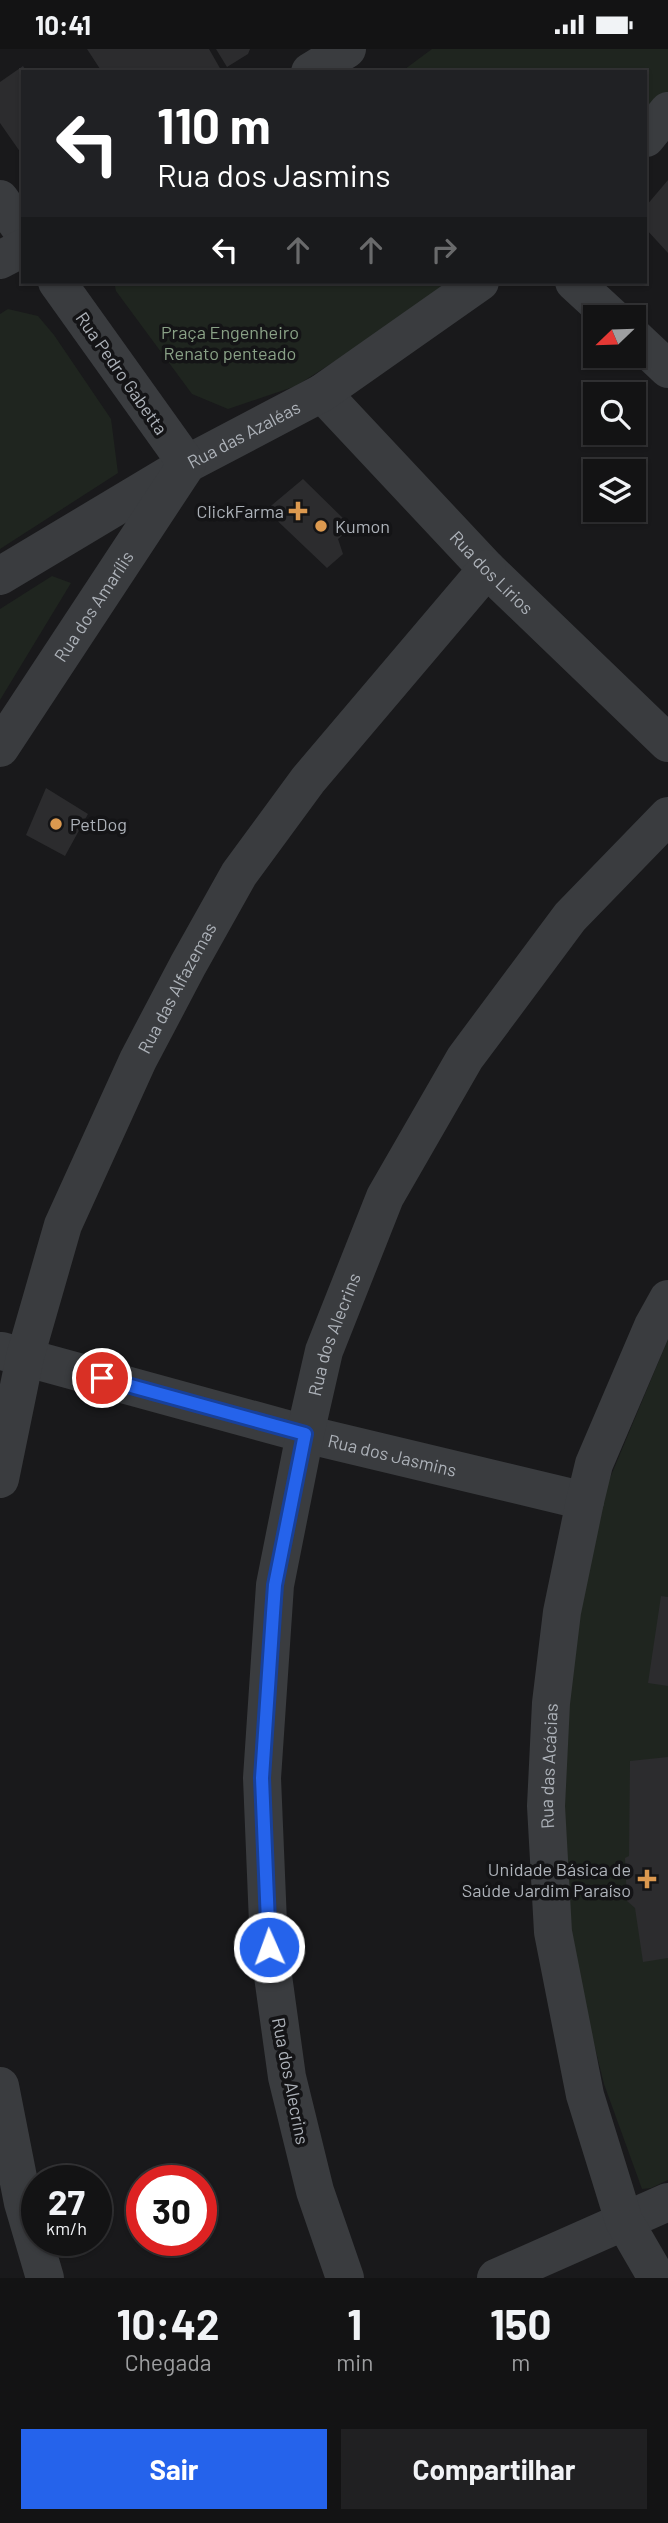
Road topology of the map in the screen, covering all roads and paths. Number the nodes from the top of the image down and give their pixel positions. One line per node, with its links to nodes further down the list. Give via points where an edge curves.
1 (345, 50): 2 (street)
2 (313, 70)
3 (668, 111): 4 (street)
4 (647, 137)
5 (0, 199): 6 (street)
6 (21, 229)
7 (21, 249): 8 (street)
8 (0, 260)
9 (58, 284): 16 (street, Rua Pedro Gabetta)
10 (477, 284): 15 (street, Rua das Azaléas)
11 (576, 284): 12 (street)
12 (599, 305)
13 (646, 348): 14 (street)
14 (668, 369)
15 (322, 393): 16 (street, Rua das Azaléas); 17 (street, Rua dos Lírios)
16 (187, 464): 18 (street, Rua das Azaléas); 20 (street, Rua dos Amarílis)
17 (487, 569): 19 (street, Rua dos Lírios); 23 (street, Rua das Alfazemas, via 308,780 239,874 138,1060 63,1225)
18 (0, 576)
19 (668, 743)
20 (0, 748)
21 (668, 816): 24 (street, Rua dos Alecrins, via 570,918 458,1070 385,1197 324,1351)
22 (668, 1299): 26 (street, Rua das Acácias, via 594,1464)
23 (13, 1354): 24 (street, Rua dos Jasmins); 25 (street, Rua das Alfazemas)
24 (305, 1434): 26 (street, Rua dos Jasmins); 31 (street, Rua dos Alecrins, via 274,1599 262,1778 269,1947 287,2077 315,2191)
25 (0, 1479)
26 (585, 1501): 29 (street, Rua das Acácias, via 567,1581 551,1703 550,1876 553,1931 585,2095)
27 (0, 2086): 30 (street, via 23,2203)
28 (668, 2202): 29 (street)
29 (624, 2221): 32 (street); 33 (street, Rua das Acácias)
30 (45, 2278)
31 (345, 2278)
32 (496, 2278)
33 (657, 2278)

